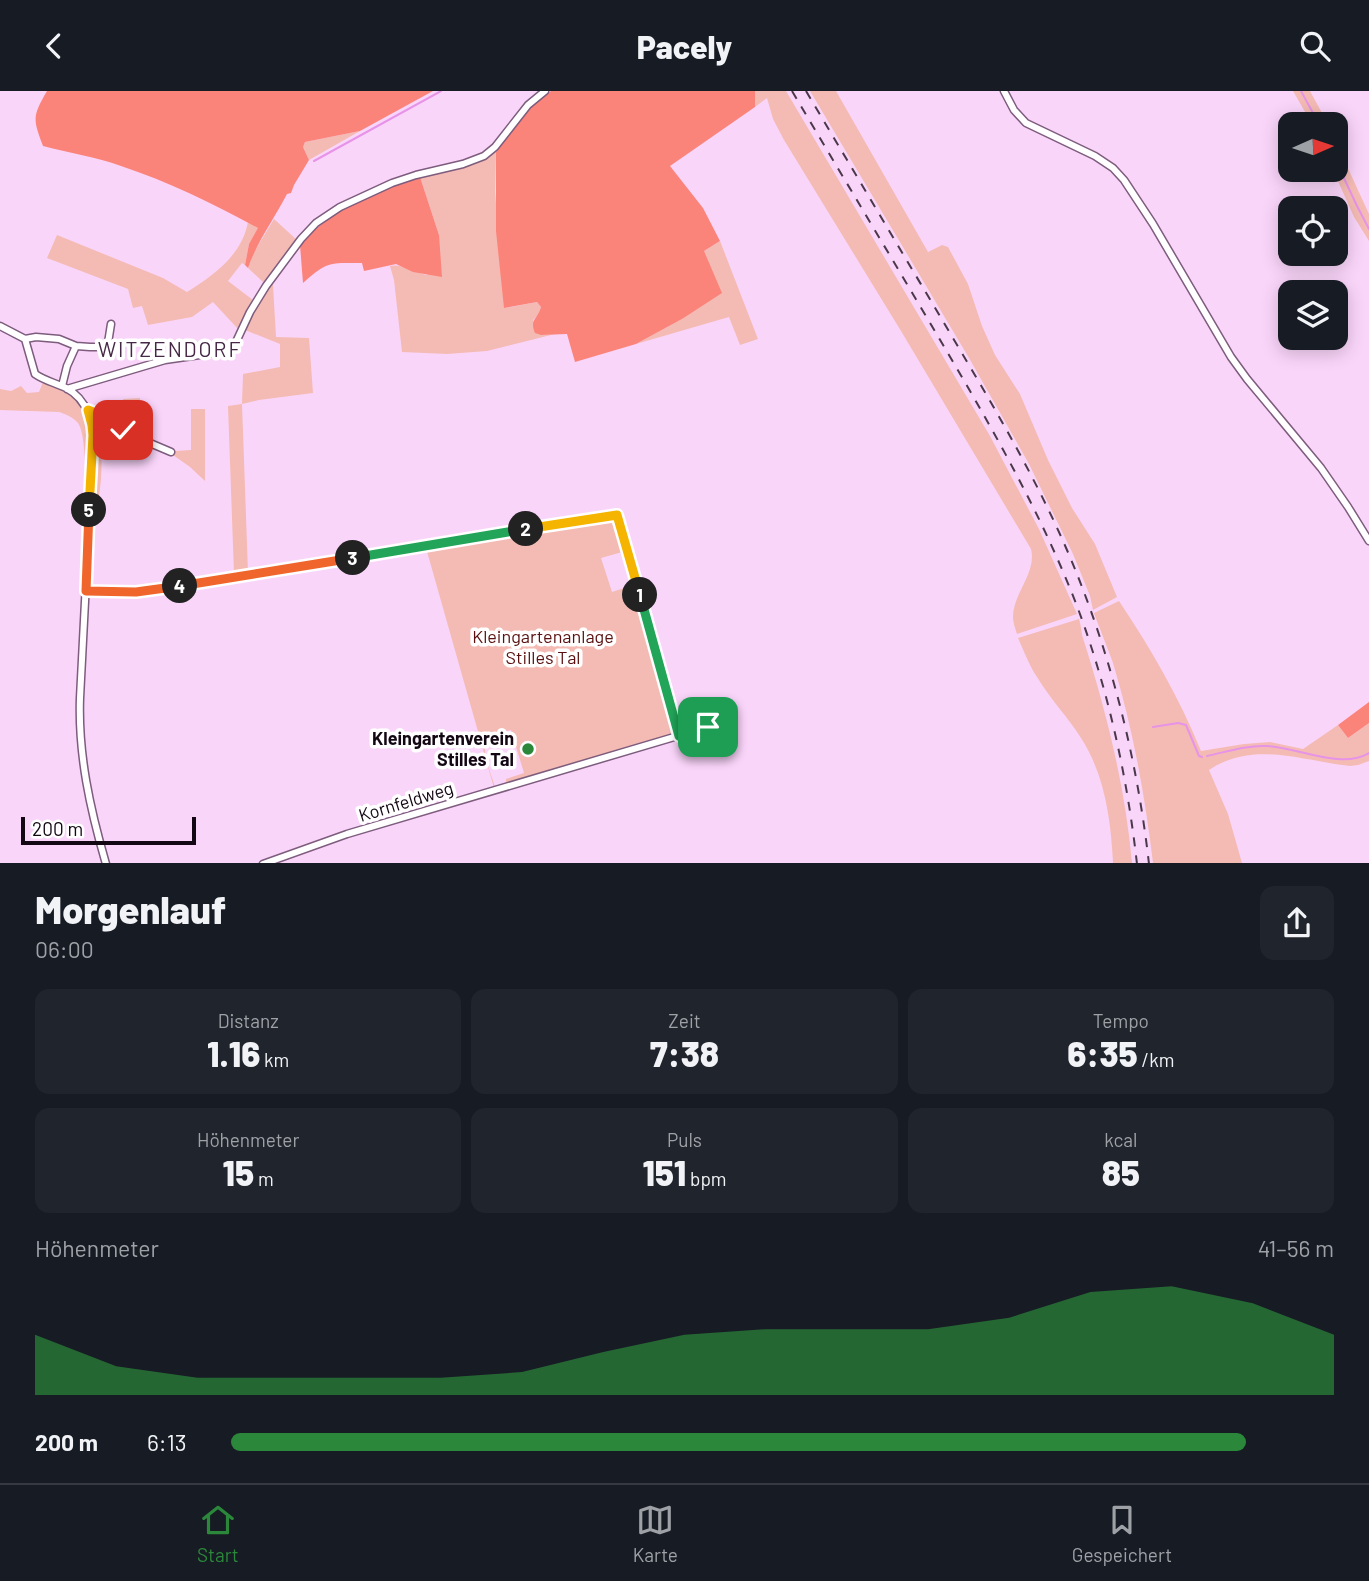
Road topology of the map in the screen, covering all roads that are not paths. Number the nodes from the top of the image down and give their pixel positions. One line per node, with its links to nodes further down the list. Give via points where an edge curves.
1 (545, 91): 7 (street, via 484,156 392,183 316,223 266,286 227,351 165,360)
2 (1004, 91): 10 (street, via 1027,123 1095,156 1124,180 1231,357 1334,485)
3 (111, 324): 6 (street, via 105,345)
4 (0, 326): 5 (street)
5 (25, 339): 6 (street, via 59,339); 7 (street, via 35,374)
6 (76, 346): 7 (street, via 67,366)
7 (65, 388): 8 (street)
8 (88, 410): 9 (street); 11 (street, via 93,447)
9 (171, 452)
10 (1369, 541)
11 (86, 591): 13 (street, via 147,591 617,515); 14 (street, via 81,743)
12 (708, 727): 13 (street, Kornfeldweg)
13 (679, 736): 15 (street, Kornfeldweg)
14 (106, 863)
15 (263, 863)

